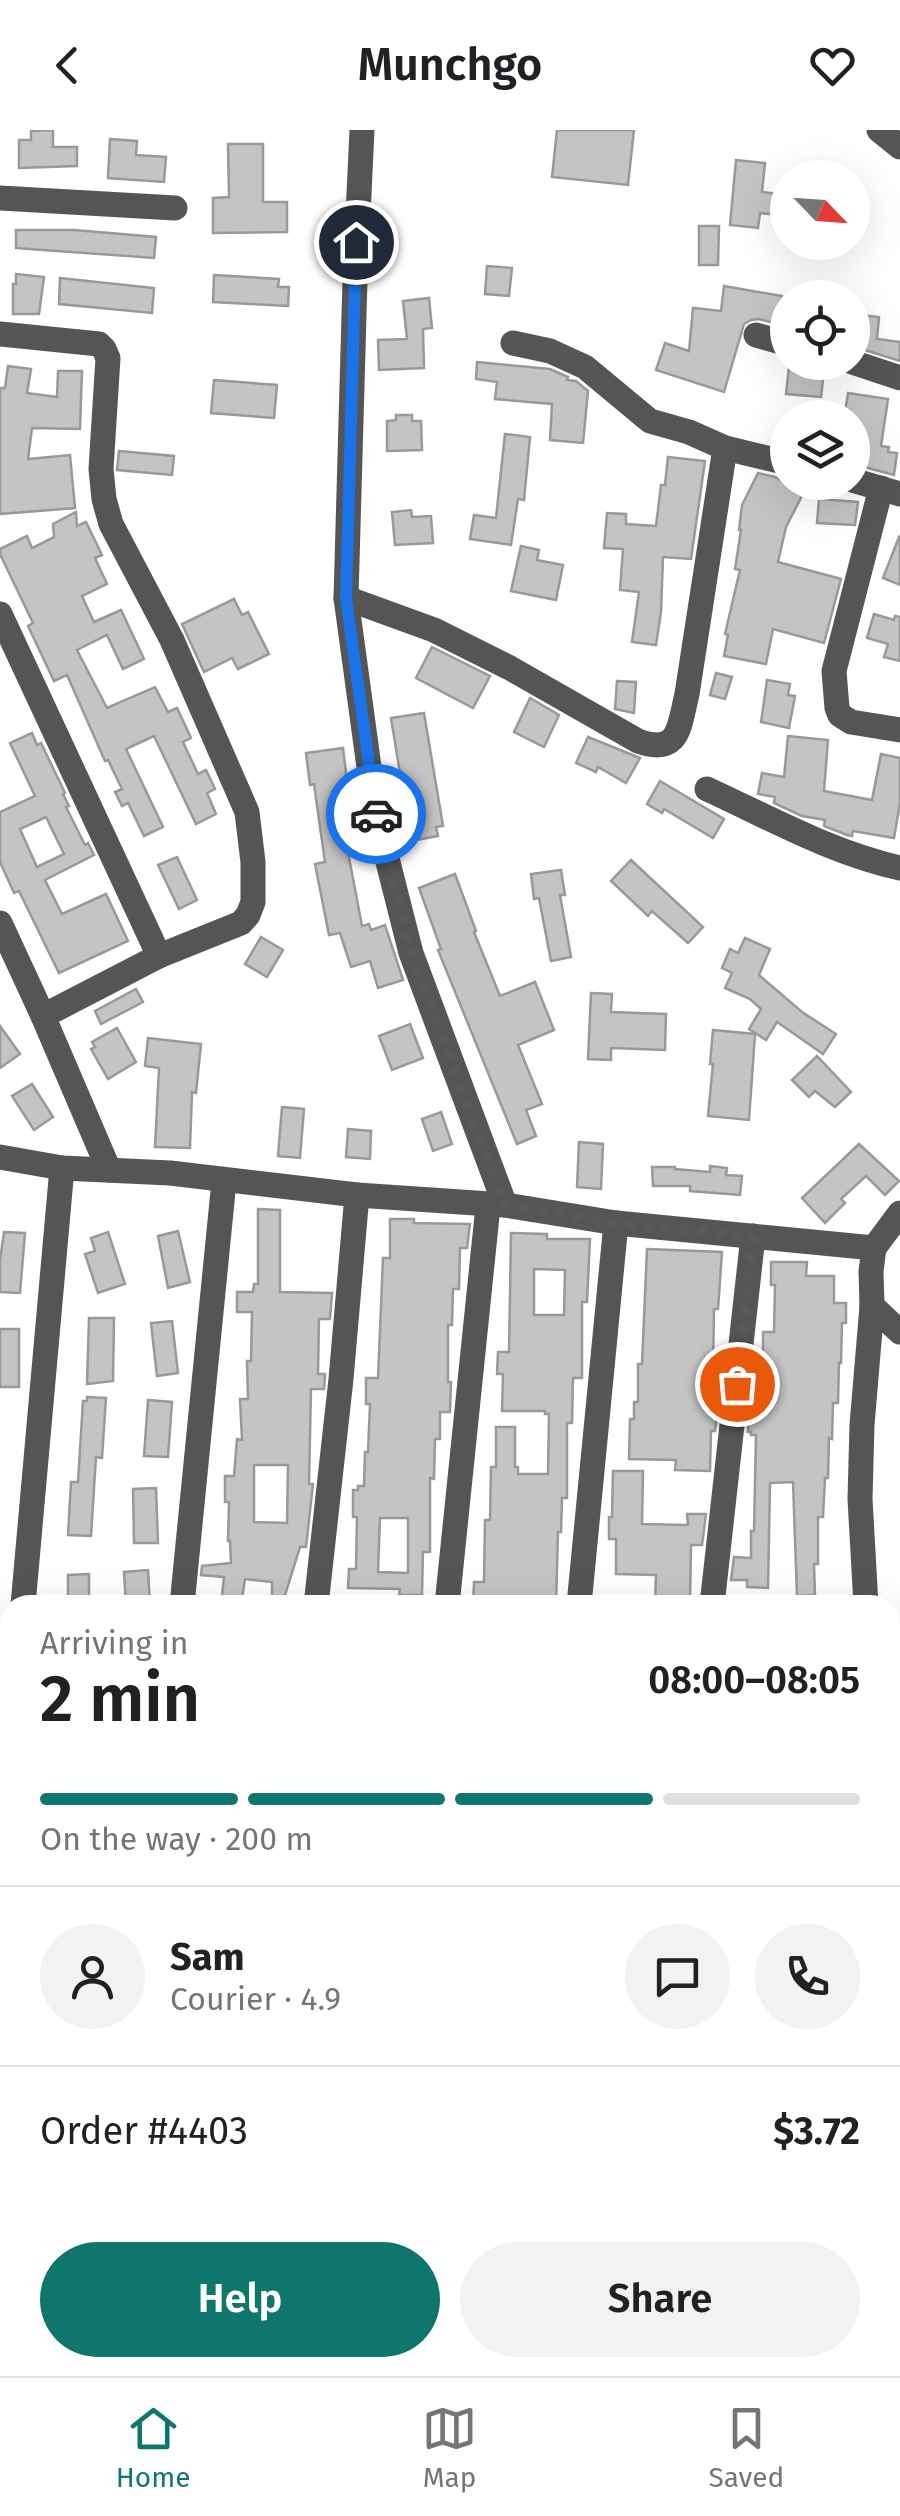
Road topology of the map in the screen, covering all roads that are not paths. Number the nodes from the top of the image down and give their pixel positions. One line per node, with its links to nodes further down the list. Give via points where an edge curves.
1 (362, 130): 15 (street)
2 (879, 130): 3 (street)
3 (900, 147)
4 (0, 198): 5 (street)
5 (175, 208)
6 (0, 334): 21 (street, via 104,349 101,469 111,524 172,640 247,812 253,862 248,915)
7 (756, 335): 8 (street)
8 (770, 339)
9 (513, 342): 12 (street, via 585,367 650,420)
10 (870, 368): 11 (street)
11 (900, 378)
12 (726, 448): 13 (street); 15 (street, via 686,694 671,742 638,741 434,630)
13 (770, 458)
14 (891, 492): 17 (street, via 834,671 840,715)
15 (346, 598): 28 (street, via 375,811 411,952)
16 (0, 614): 21 (street)
17 (900, 730)
18 (707, 788): 19 (street, via 834,848)
19 (900, 868)
20 (0, 923): 22 (street)
21 (159, 956): 22 (street)
22 (44, 1016): 25 (street)
23 (0, 1157): 24 (street)
24 (62, 1168): 25 (street); 35 (street)
25 (109, 1170): 26 (street)
26 (224, 1182): 27 (street); 36 (street)
27 (356, 1195): 28 (street); 37 (street)
28 (496, 1206): 30 (street); 38 (street)
29 (900, 1213): 32 (street)
30 (616, 1223): 31 (street); 39 (street)
31 (753, 1236): 32 (street); 40 (street)
32 (874, 1248): 33 (street)
33 (872, 1306): 34 (street); 41 (street, via 860,1498)
34 (900, 1332)
35 (16, 1595)
36 (183, 1595)
37 (317, 1595)
38 (448, 1595)
39 (580, 1595)
40 (713, 1595)
41 (865, 1595)

